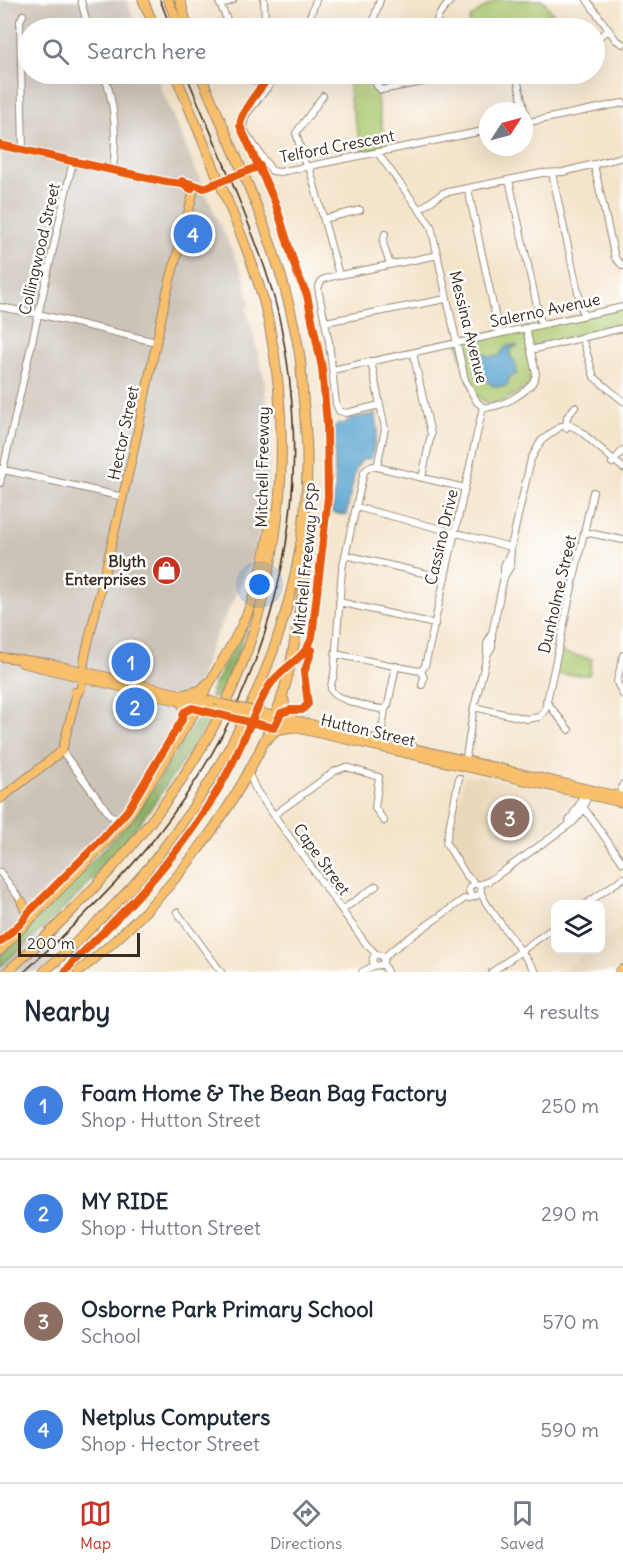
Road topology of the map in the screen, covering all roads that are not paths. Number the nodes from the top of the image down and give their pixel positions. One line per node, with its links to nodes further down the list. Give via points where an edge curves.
1 (81, 0): 14 (street)
2 (141, 0): 15 (highway)
3 (168, 0): 16 (highway)
4 (180, 0): 17 (highway)
5 (232, 0): 11 (street)
6 (264, 0): 19 (street)
7 (316, 0): 20 (street)
8 (380, 0): 21 (street)
9 (451, 0): 22 (street)
10 (587, 0): 23 (street)
11 (220, 2): 18 (street)
12 (23, 15): 13 (street)
13 (22, 18)
14 (86, 18)
15 (150, 18)
16 (176, 18)
17 (185, 18)
18 (227, 18)
19 (265, 18)
20 (310, 18)
21 (374, 18)
22 (438, 18)
23 (600, 18)
24 (605, 25): 25 (street)
25 (609, 30): 26 (street); 27 (street)
26 (605, 33)
27 (623, 44)
28 (21, 84): 44 (street)
29 (107, 84): 50 (street, via 114,118)
30 (179, 84): 88 (highway, Mitchell Freeway, via 260,288 275,359)
31 (205, 84): 94 (highway, via 282,279 300,358)
32 (258, 84): 37 (street)
33 (270, 84): 37 (street, Telford Crescent)
34 (376, 84): 35 (street, via 381,90)
35 (409, 84)
36 (518, 84): 39 (street)
37 (263, 92): 49 (street, Telford Crescent, via 246,115 244,130 272,171)
38 (323, 96): 49 (street, via 296,133)
39 (521, 102)
40 (623, 103): 41 (street)
41 (533, 120)
42 (479, 132): 45 (street, Telford Crescent)
43 (0, 145): 44 (main road)
44 (23, 150): 47 (main road)
45 (377, 152): 49 (street, Telford Crescent); 54 (street, Messina Avenue)
46 (623, 157): 48 (street)
47 (73, 161): 50 (main road); 67 (street, Collingwood Street)
48 (594, 165): 51 (street); 62 (street, via 615,258)
49 (308, 166): 56 (street)
50 (113, 170): 75 (main road, Hector Street, via 182,184 193,194)
51 (552, 173): 52 (street); 68 (street)
52 (509, 180): 53 (street); 70 (street)
53 (468, 189): 54 (street, via 443,193); 73 (street)
54 (420, 209): 60 (street, Messina Avenue, via 430,226)
55 (360, 210): 56 (street)
56 (324, 219): 63 (street)
57 (385, 234): 59 (street)
58 (375, 240): 59 (street)
59 (383, 243): 61 (street)
60 (438, 255): 61 (street); 64 (street, Messina Avenue)
61 (390, 265): 63 (street)
62 (623, 266)
63 (339, 275): 69 (street, via 322,280 318,288)
64 (446, 298): 69 (street); 76 (street, Messina Avenue)
65 (0, 307): 67 (street)
66 (623, 307): 68 (street, Salerno Avenue)
67 (38, 314): 75 (street); 90 (street, Collingwood Street)
68 (583, 315): 70 (street, Salerno Avenue)
69 (325, 321): 80 (street)
70 (541, 324): 71 (street, Salerno Avenue)
71 (526, 328): 73 (street, Salerno Avenue); 77 (street, Messina Avenue)
72 (623, 328): 74 (street)
73 (499, 333): 76 (street, Salerno Avenue)
74 (582, 337): 77 (street); 81 (street, via 594,377)
75 (156, 342): 97 (main road, Hector Street)
76 (456, 343): 78 (street, Salerno Avenue); 83 (street, Messina Avenue, via 468,387)
77 (531, 350): 83 (street, Messina Avenue, via 534,381 506,404)
78 (413, 353): 79 (street, Salerno Avenue); 92 (street, via 431,434)
79 (371, 362): 80 (street, Salerno Avenue); 82 (street)
80 (332, 370): 82 (street, via 339,411)
81 (623, 401)
82 (381, 405): 89 (street, via 385,429)
83 (483, 407): 95 (street, Cassino Drive)
84 (575, 407): 85 (street, via 567,417)
85 (567, 426): 87 (street); 102 (street, via 546,436 533,452)
86 (623, 450): 87 (street)
87 (613, 461): 91 (street)
88 (280, 464): 115 (highway, via 267,546 254,594); 169 (highway, Mitchell Freeway, via 279,512 268,578 247,650 212,729 169,798 126,853 71,914)
89 (377, 467): 92 (street); 98 (street, via 364,472)
90 (2, 469): 93 (street, Collingwood Street); 97 (street)
91 (623, 470)
92 (422, 478): 95 (street)
93 (0, 483)
94 (306, 483): 118 (highway, via 306,572); 170 (highway, via 299,549 280,629 231,744 191,810 153,862 109,911)
95 (465, 488): 99 (street, Cassino Drive)
96 (593, 492): 100 (street, Dunholme Street)
97 (123, 497): 107 (main road, Hector Street)
98 (356, 507): 99 (street); 103 (street)
99 (456, 532): 102 (street); 104 (street, Cassino Drive)
100 (585, 532): 101 (street); 122 (street, Dunholme Street)
101 (623, 540)
102 (511, 547): 124 (street)
103 (345, 555): 104 (street); 105 (street)
104 (446, 578): 106 (street, Cassino Drive)
105 (339, 602): 106 (street); 108 (street)
106 (435, 624): 112 (street, Cassino Drive)
107 (86, 654): 113 (main road); 114 (main road, Hector Street)
108 (335, 654): 111 (street); 125 (street, via 332,692 352,702)
109 (623, 655): 120 (street, via 617,682)
110 (1, 657): 114 (main road, Hutton Street)
111 (396, 666): 112 (street); 125 (street)
112 (421, 670): 117 (street, Cassino Drive)
113 (95, 673): 114 (main road, Hutton Street); 121 (main road, Hutton Street)
114 (81, 674): 116 (main road, Hutton Street); 119 (main road, Hector Street, via 75,691)
115 (211, 679): 121 (highway, via 201,690); 123 (highway)
116 (106, 683): 119 (main road, via 86,684); 121 (main road, Hutton Street)
117 (422, 685)
118 (284, 689): 126 (highway); 127 (highway, via 284,708)
119 (79, 692): 132 (main road, Hector Street)
120 (623, 695)
121 (181, 698): 123 (main road, Hutton Street); 128 (highway, via 187,711)
122 (546, 701): 124 (street, Dunholme Street, via 545,710 534,719); 130 (street)
123 (204, 703): 126 (main road, Hutton Street, bridge); 128 (highway)
124 (474, 707): 133 (street)
125 (385, 709): 129 (street)
126 (267, 719): 127 (main road, Hutton Street); 131 (highway)
127 (292, 723): 131 (highway, via 273,732); 133 (main road, Hutton Street)
128 (185, 728): 146 (highway)
129 (382, 730)
130 (569, 730)
131 (263, 743): 134 (highway)
132 (62, 751): 140 (main road); 143 (street)
133 (463, 764): 139 (main road, Hutton Street)
134 (248, 772): 137 (highway); 138 (street, Cape Street)
135 (459, 778): 155 (street, via 445,840)
136 (623, 784): 141 (street)
137 (240, 786): 138 (street, via 246,784); 167 (highway, via 195,854 165,890)
138 (256, 790): 144 (street, Cape Street)
139 (586, 792): 141 (main road, Hutton Street); 142 (street); 149 (street)
140 (0, 799)
141 (621, 800)
142 (584, 808): 145 (street); 148 (street)
143 (110, 815): 146 (street); 150 (street)
144 (274, 815): 147 (street, via 346,767 378,776 375,808); 159 (street, Cape Street)
145 (580, 815): 148 (street); 149 (street)
146 (125, 820): 150 (highway)
147 (384, 821)
148 (595, 825): 151 (street)
149 (563, 828): 155 (street)
150 (115, 831): 158 (highway)
151 (623, 863)
152 (0, 872): 157 (street)
153 (623, 878): 156 (street)
154 (376, 886): 159 (street)
155 (476, 891): 164 (street); 165 (street)
156 (592, 900)
157 (22, 902): 158 (highway, via 32,910); 161 (highway, via 27,914)
158 (40, 910): 161 (highway)
159 (342, 910): 165 (street, Cape Street)
160 (177, 912): 171 (street)
161 (25, 925): 163 (highway)
162 (551, 929): 164 (street)
163 (0, 950)
164 (520, 951): 173 (street); 174 (street)
165 (378, 960): 168 (street); 172 (street, Cape Street)
166 (623, 969): 175 (main road)
167 (81, 971)
168 (363, 971)
169 (7, 972)
170 (44, 972)
171 (221, 972)
172 (386, 972)
173 (492, 972)
174 (536, 972)
175 (619, 972)

